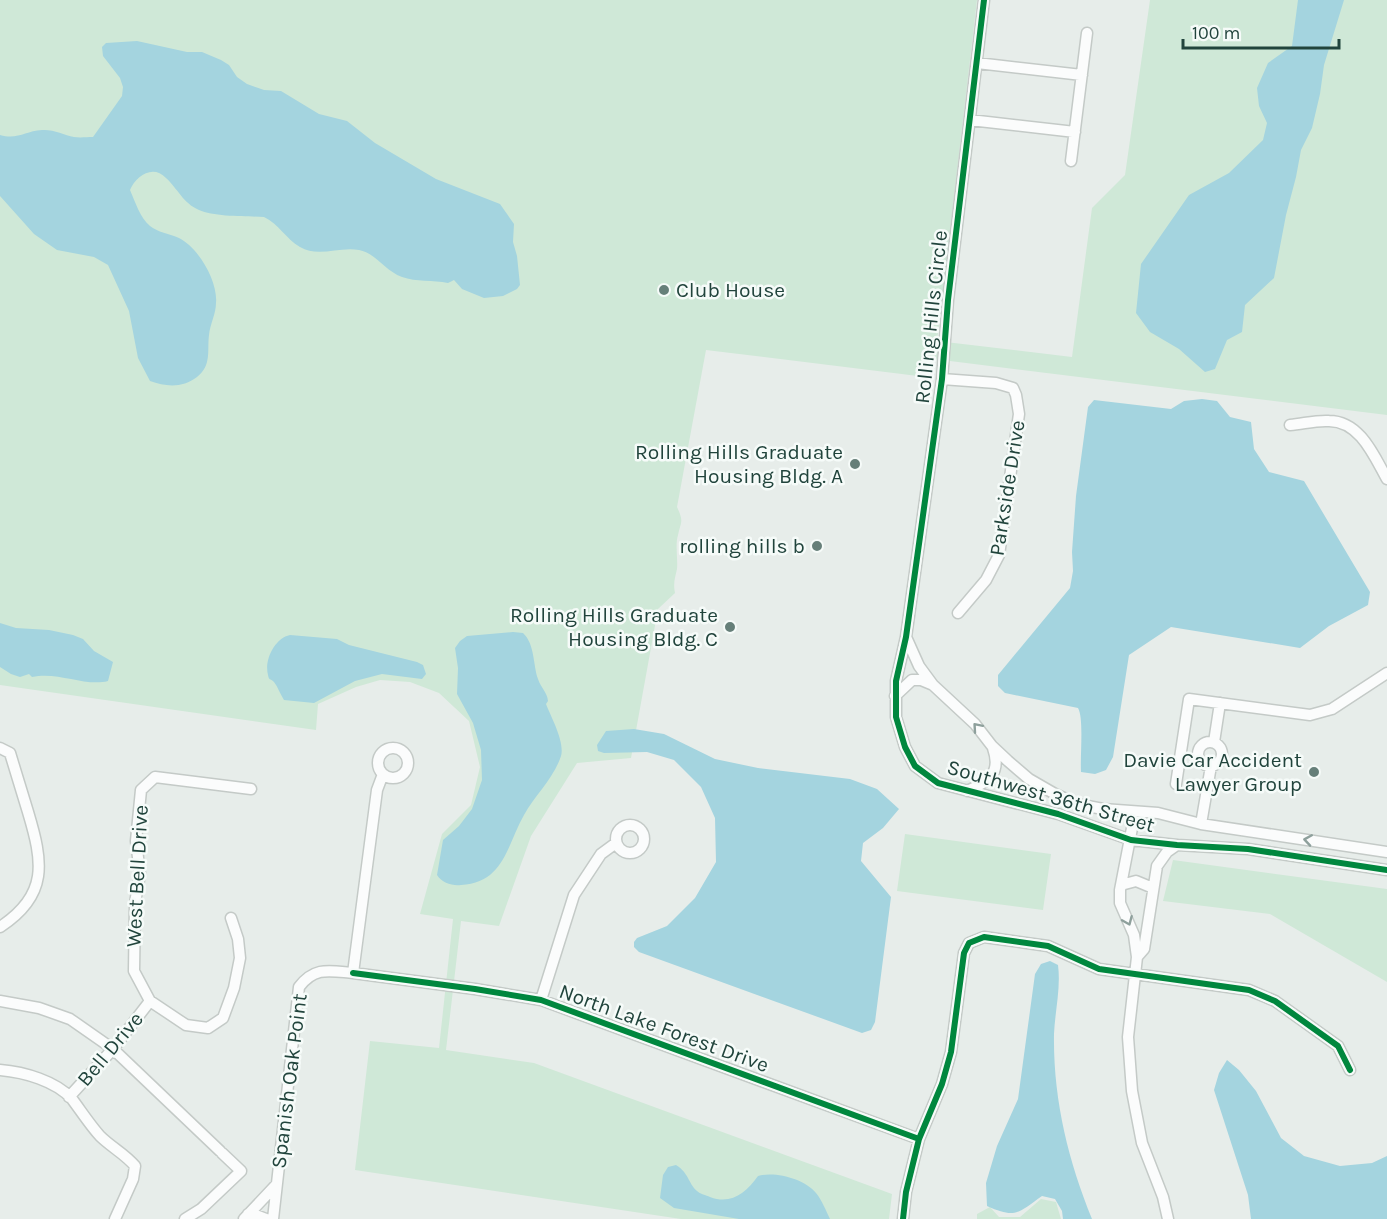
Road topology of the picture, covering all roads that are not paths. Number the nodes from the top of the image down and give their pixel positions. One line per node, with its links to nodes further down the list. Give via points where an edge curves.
1 (984, 0): 3 (street, Rolling Hills Circle)
2 (1087, 33): 4 (street)
3 (977, 63): 4 (street); 5 (street, Rolling Hills Circle)
4 (1082, 75): 6 (street)
5 (970, 120): 6 (street); 8 (street, Rolling Hills Circle)
6 (1075, 132): 7 (street)
7 (1071, 161)
8 (942, 379): 11 (street, Parkside Drive, via 1012,388 1019,414 999,555 986,580); 12 (street, Rolling Hills Circle)
9 (1290, 425): 10 (street, via 1331,420 1352,428 1367,442)
10 (1387, 479)
11 (958, 613)
12 (906, 637): 14 (street, Southwest 36th Street); 15 (street, Southwest 36th Street)
13 (1387, 673): 16 (street, via 1332,709 1310,715)
14 (933, 685): 15 (street, via 912,680); 18 (street, Southwest 36th Street, one-way to 14, via 975,724)
15 (895, 696): 24 (street, Southwest 36th Street, via 896,717 915,766 938,783)
16 (1220, 703): 17 (street); 22 (street, via 1189,699)
17 (1214, 742): 20 (street, via 1221,748 1222,756); 20 (street, via 1203,744 1198,754 1200,761)
18 (992, 746): 24 (street, via 996,768 983,784); 25 (street, Southwest 36th Street, via 1029,779 1077,804)
19 (0, 748): 39 (street, via 10,753 37,842 40,869 34,893 22,910)
20 (1211, 766): 26 (street)
21 (383, 774): 41 (street, via 377,790)
22 (1176, 784)
23 (251, 789): 45 (street, West Bell Drive, via 155,777 141,790 136,841 140,874 135,903 134,971)
24 (966, 791): 28 (street, Southwest 36th Street, via 1058,813)
25 (1138, 812): 26 (street, Southwest 36th Street); 28 (street)
26 (1201, 824): 27 (street, Southwest 36th Street)
27 (1251, 831): 31 (street, Southwest 36th Street, one-way to 27); 32 (street)
28 (1131, 840): 30 (street, Southwest 36th Street); 36 (street)
29 (616, 843): 43 (street, via 601,854 574,895)
30 (1177, 846): 32 (street, Southwest 36th Street); 37 (street, via 1157,866)
31 (1341, 846): 33 (street, Southwest 36th Street); 34 (street)
32 (1248, 849): 34 (street, Southwest 36th Street)
33 (1387, 852)
34 (1339, 863): 35 (street, Southwest 36th Street)
35 (1387, 870)
36 (1121, 885): 37 (street, via 1136,881); 40 (street, one-way to 40, via 1120,903 1134,935)
37 (1153, 888): 40 (street, via 1144,949)
38 (231, 918): 45 (street, via 240,958 223,1018 208,1028 186,1025)
39 (0, 927)
40 (1137, 957): 42 (street)
41 (353, 973): 43 (street, North Lake Forest Drive); 51 (street, Spanish Oak Point, via 321,970 307,976 299,987)
42 (1134, 973): 48 (street, via 1249,990 1275,1001 1338,1046); 50 (street, via 1099,969 1048,946 984,937 969,943 964,953 951,1052); 59 (street, via 1128,1037 1132,1091 1142,1143)
43 (541, 1000): 50 (street, North Lake Forest Drive)
44 (0, 1001): 46 (street, via 70,1019)
45 (150, 1001): 46 (street, Bell Drive)
46 (113, 1049): 49 (street, Bell Drive); 52 (street, via 241,1172)
47 (0, 1070): 49 (street, via 26,1074 54,1085)
48 (1350, 1070)
49 (69, 1097): 54 (street, via 100,1136 135,1166)
50 (920, 1139): 58 (street)
51 (276, 1185): 53 (street, Spanish Oak Point); 57 (street, Spanish Oak Point)
52 (201, 1214): 55 (street)
53 (246, 1217): 56 (street, Spanish Oak Point, via 253,1214)
54 (115, 1219)
55 (185, 1219)
56 (266, 1219)
57 (273, 1219)
58 (903, 1219)
59 (1168, 1219)

